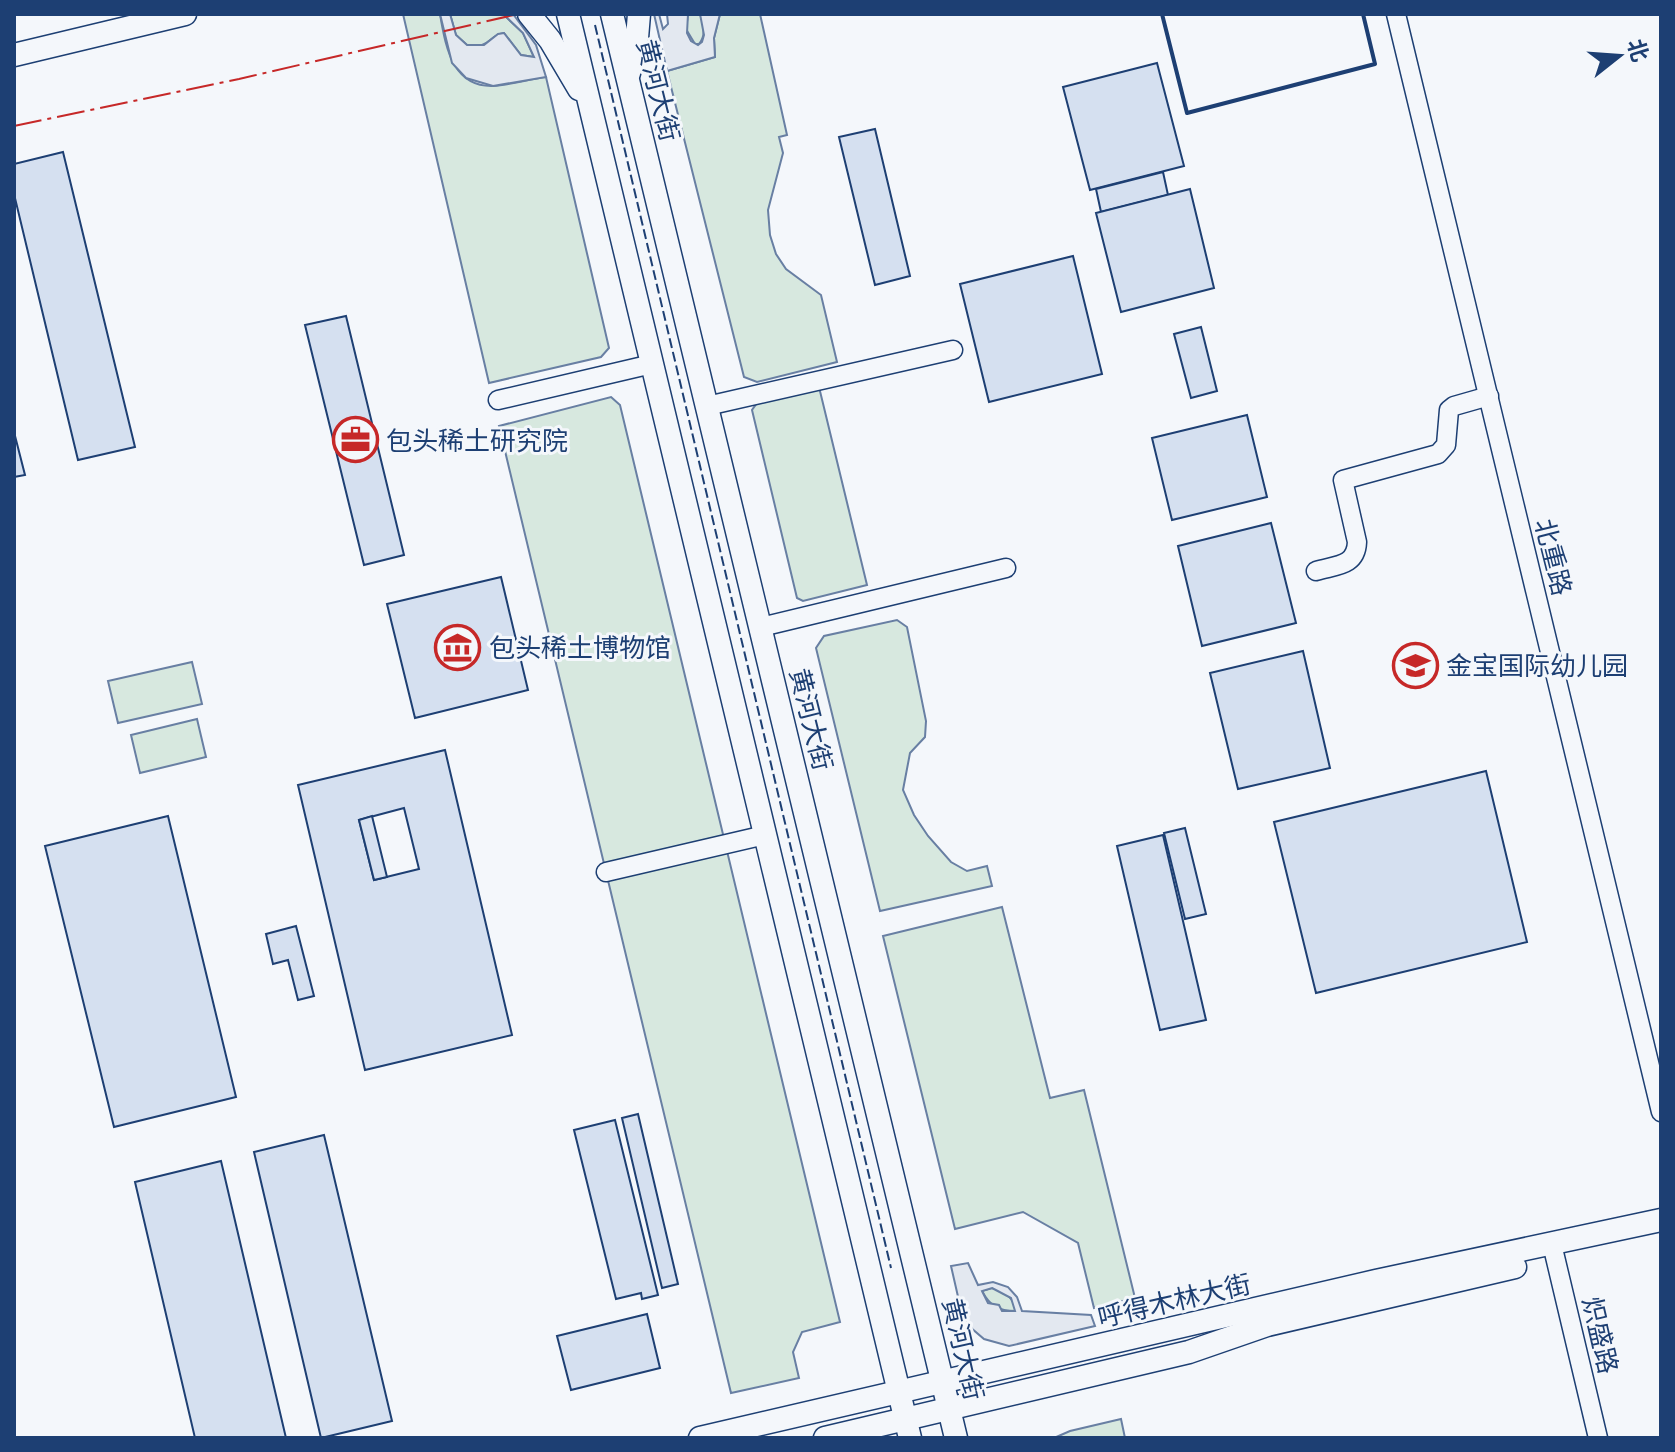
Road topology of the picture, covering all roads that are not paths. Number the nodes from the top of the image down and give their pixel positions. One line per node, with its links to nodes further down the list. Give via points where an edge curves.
1 (185, 14): 7 (main road)
2 (529, 14): 9 (main road)
3 (568, 14): 9 (main road)
4 (612, 14): 8 (main road, 黄河大街)
5 (639, 14): 8 (main road)
6 (1396, 14): 12 (street, 北重路)
7 (14, 55)
8 (628, 78): 14 (main road, 黄河大街)
9 (589, 103): 11 (main road)
10 (953, 350): 14 (street)
11 (652, 364): 13 (street); 18 (main road)
12 (1489, 396): 16 (street, via 1449,410 1446,445 1438,454 1343,480 1356,552 1350,561); 20 (street, 北重路)
13 (498, 400)
14 (707, 406): 17 (main road, 黄河大街)
15 (1006, 568): 17 (street)
16 (1316, 571)
17 (761, 627): 24 (main road, 黄河大街)
18 (765, 835): 19 (street); 25 (main road)
19 (606, 872)
20 (1661, 1112)
21 (1661, 1220): 23 (main road, 呼得木林大街)
22 (1661, 1234): 23 (main road, 呼得木林大街)
23 (1554, 1251): 24 (main road, 呼得木林大街, via 1376,1281); 26 (main road, 呼得木林大街, via 1267,1325 1189,1352); 31 (street, 炽盛路)
24 (943, 1381): 25 (main road, 呼得木林大街); 26 (main road, 黄河大街)
25 (899, 1392): 27 (main road); 28 (main road, 呼得木林大街)
26 (949, 1408): 27 (main road, 呼得木林大街); 30 (main road, 黄河大街)
27 (907, 1429): 29 (main road, 呼得木林大街)
28 (700, 1438)
29 (825, 1438)
30 (956, 1438)
31 (1598, 1438)

